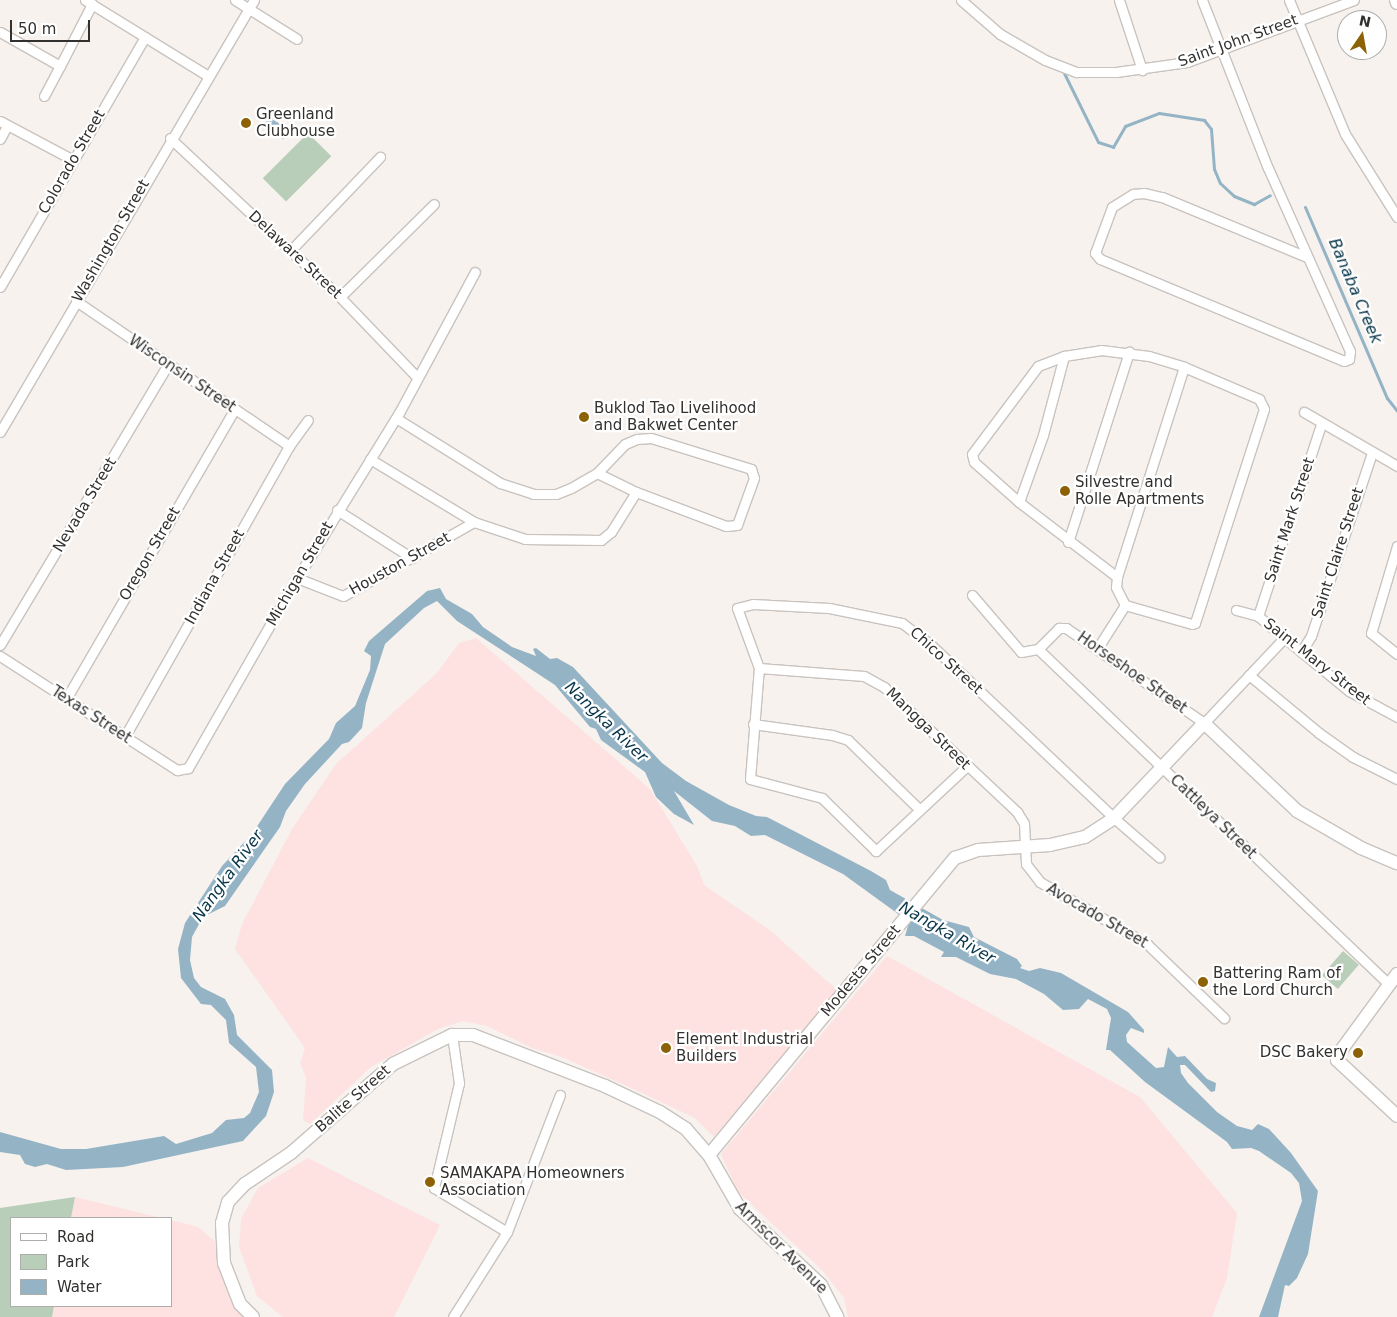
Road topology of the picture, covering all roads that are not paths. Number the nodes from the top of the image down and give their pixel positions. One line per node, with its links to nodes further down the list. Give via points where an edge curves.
1 (235, 0): 9 (street)
2 (254, 0): 9 (street, Washington Street)
3 (961, 0): 16 (street, Saint John Street, via 1000,34 1045,60 1077,72)
4 (1119, 0): 16 (street)
5 (1202, 0): 14 (street)
6 (1289, 0): 10 (street)
7 (1354, 0): 10 (street, Saint John Street)
8 (88, 2): 12 (street); 15 (street)
9 (248, 8): 13 (street); 17 (street, Washington Street, via 226,51)
10 (1297, 19): 14 (street, Saint John Street); 25 (street, via 1345,134)
11 (0, 32): 15 (street)
12 (145, 37): 17 (street); 23 (street, Colorado Street)
13 (297, 39)
14 (1221, 49): 16 (street, Saint John Street, via 1187,62); 27 (street)
15 (60, 66): 18 (street)
16 (1142, 70)
17 (208, 76): 20 (street, Washington Street)
18 (44, 96)
19 (4, 123): 21 (street); 23 (street)
20 (170, 138): 26 (street, Delaware Street); 31 (street, Washington Street)
21 (0, 139)
22 (380, 157): 26 (street)
23 (73, 160): 29 (street, Colorado Street)
24 (434, 204): 30 (street)
25 (1397, 218)
26 (291, 250): 30 (street, Delaware Street)
27 (1307, 257): 27 (street, via 1162,197 1144,193 1133,194 1112,207 1095,253 1100,259 1344,361 1349,359 1350,351)
28 (475, 272): 36 (street, Michigan Street)
29 (0, 286)
30 (340, 297): 36 (street, Delaware Street)
31 (76, 301): 34 (street, Wisconsin Street); 42 (street, Washington Street)
32 (1129, 352): 33 (street, via 1102,350); 35 (street); 52 (street)
33 (1064, 356): 49 (street, via 1043,435); 49 (street, via 1038,366 972,454 974,462)
34 (168, 364): 37 (street, Wisconsin Street); 62 (street, Nevada Street)
35 (1184, 368): 55 (street); 58 (street, via 1259,399 1264,408 1195,623 1187,625)
36 (416, 376): 39 (street, Michigan Street)
37 (235, 409): 43 (street, Wisconsin Street); 70 (street, Oregon Street)
38 (1304, 412): 41 (street)
39 (396, 418): 45 (street, Michigan Street); 47 (street, via 517,491 556,494)
40 (308, 420): 43 (street, Indiana Street)
41 (1321, 424): 44 (street); 60 (street, Saint Mark Street)
42 (0, 432)
43 (289, 446): 74 (street, Indiana Street)
44 (1372, 453): 46 (street); 65 (street, Saint Claire Street, via 1311,636)
45 (370, 459): 50 (street, Michigan Street); 51 (street)
46 (1397, 466)
47 (596, 473): 48 (street); 48 (street, via 625,444 651,438 754,472 752,492 737,525 732,526)
48 (636, 492): 51 (street, via 611,532 601,540 525,539)
49 (1019, 502): 52 (street)
50 (337, 510): 54 (street); 56 (street, Michigan Street)
51 (474, 522): 54 (street, Houston Street)
52 (1068, 542): 55 (street)
53 (1397, 546): 66 (street, via 1371,633)
54 (412, 558): 56 (street, Houston Street, via 343,596)
55 (1117, 577): 58 (street, via 1116,587)
56 (297, 578): 77 (street, Michigan Street, via 188,768)
57 (972, 595): 63 (street, via 1021,652)
58 (1125, 605): 64 (street)
59 (1236, 610): 60 (street, Saint Mary Street)
60 (1258, 616): 61 (street, Saint Mary Street)
61 (1284, 638): 65 (street, Saint Mary Street); 69 (street)
62 (0, 644)
63 (1038, 649): 64 (street, Horseshoe Street, via 1062,626); 76 (street, Cattleya Street)
64 (1097, 649): 72 (street, Horseshoe Street)
65 (1301, 652): 71 (street, Saint Mary Street, via 1349,691)
66 (1397, 654)
67 (0, 656): 70 (street, Texas Street)
68 (759, 668): 73 (street); 75 (street, Mangga Street, via 852,675 873,680); 80 (street, Chico Street, via 738,613 737,608 742,604 828,608 902,623 929,643)
69 (1249, 675): 72 (street); 78 (street, via 1339,748)
70 (66, 698): 74 (street, Texas Street)
71 (1397, 717)
72 (1204, 723): 76 (main road, Modesta Street); 83 (main road, via 1297,811 1361,848)
73 (753, 724): 79 (street, via 848,740); 79 (street, via 750,779 822,798 872,849 882,849)
74 (125, 736): 77 (street, Texas Street)
75 (967, 766): 79 (street); 81 (street, Mangga Street, via 1017,812 1024,823)
76 (1161, 767): 80 (main road, Modesta Street); 84 (street, Cattleya Street)
77 (183, 771)
78 (1397, 779)
79 (919, 809)
80 (1114, 818): 81 (main road, Modesta Street, via 1085,837 1068,843); 82 (street)
81 (1026, 848): 85 (street, Avocado Street, via 1026,864 1040,882 1147,944); 89 (main road, Modesta Street, via 964,853 936,880)
82 (1159, 857)
83 (1397, 863)
84 (1393, 979): 88 (main road, via 1337,1056)
85 (1224, 1018)
86 (452, 1035): 89 (main road, Balite Street, via 473,1035 636,1099 686,1129); 90 (street, via 459,1083 434,1188); 91 (main road, Balite Street, via 393,1064 291,1153 245,1184 228,1202 222,1223 224,1263 240,1304)
87 (560, 1095): 90 (street)
88 (1396, 1113)
89 (709, 1155): 93 (main road, Armscor Avenue, via 740,1209 820,1285)
90 (507, 1232): 92 (street)
91 (253, 1317)
92 (453, 1317)
93 (837, 1317)

